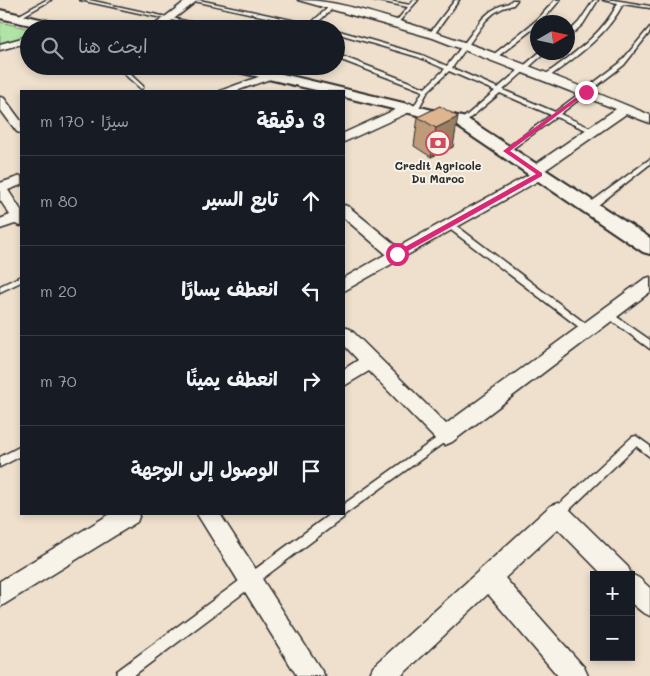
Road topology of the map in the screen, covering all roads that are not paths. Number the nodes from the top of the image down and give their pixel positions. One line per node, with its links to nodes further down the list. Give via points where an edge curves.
1 (49, 0): 18 (lane)
2 (82, 0): 19 (lane)
3 (193, 0): 19 (street); 23 (lane)
4 (303, 0): 14 (street)
5 (376, 0): 15 (lane)
6 (416, 0): 15 (lane)
7 (457, 0): 29 (lane)
8 (515, 0): 31 (lane, via 512,4 502,5 486,19)
9 (558, 0): 33 (lane, via 539,21)
10 (596, 0): 26 (lane)
11 (605, 0): 13 (lane)
12 (631, 2): 13 (lane); 16 (lane)
13 (621, 3): 41 (lane, via 607,28)
14 (333, 6): 24 (lane); 25 (street)
15 (410, 6): 25 (lane)
16 (650, 7)
17 (0, 14): 18 (street)
18 (16, 18): 20 (street)
19 (168, 18): 21 (street); 22 (lane)
20 (25, 20)
21 (165, 20)
22 (177, 20)
23 (292, 20)
24 (317, 20)
25 (396, 24): 29 (street)
26 (575, 28)
27 (650, 29): 47 (lane, via 622,64)
28 (345, 34): 36 (lane)
29 (432, 35): 31 (street)
30 (20, 41): 32 (street)
31 (466, 46): 33 (street); 36 (lane)
32 (0, 47)
33 (495, 56): 37 (street)
34 (345, 59): 45 (lane)
35 (534, 60): 37 (lane)
36 (449, 67): 45 (lane); 46 (lane)
37 (525, 68): 41 (street); 46 (lane)
38 (128, 75): 42 (lane)
39 (258, 75): 43 (street)
40 (276, 75): 44 (street)
41 (547, 76): 47 (street)
42 (141, 87)
43 (231, 90)
44 (334, 90)
45 (426, 90): 50 (lane)
46 (502, 90): 52 (lane); 54 (lane)
47 (586, 92): 51 (street); 52 (lane)
48 (345, 93): 50 (street)
49 (0, 101): 55 (street)
50 (413, 108): 54 (street); 57 (street)
51 (625, 109): 53 (street); 56 (street)
52 (555, 114): 56 (lane); 58 (lane)
53 (650, 119)
54 (462, 122): 58 (street)
55 (20, 128)
56 (593, 131): 60 (street)
57 (345, 138)
58 (506, 151): 60 (street)
59 (650, 161): 63 (lane)
60 (538, 173): 63 (street); 67 (street)
61 (20, 180): 62 (street)
62 (0, 188): 65 (street)
63 (590, 207): 68 (street)
64 (345, 211): 69 (street)
65 (20, 218): 66 (street)
66 (0, 224)
67 (450, 225): 69 (street); 75 (lane)
68 (650, 247)
69 (397, 254): 72 (street)
70 (20, 279): 73 (lane)
71 (650, 283): 74 (street)
72 (345, 284)
73 (0, 289)
74 (607, 314): 75 (street); 77 (lane)
75 (587, 329): 80 (street)
76 (345, 335): 78 (street)
77 (650, 345)
78 (371, 361): 79 (street); 80 (street)
79 (345, 377)
80 (445, 436): 84 (lane)
81 (20, 452): 83 (lane)
82 (650, 452): 85 (lane, via 636,440)
83 (0, 462)
84 (345, 509)
85 (558, 514): 89 (street); 90 (street)
86 (128, 515): 93 (street)
87 (209, 515): 91 (street)
88 (338, 515): 91 (lane)
89 (616, 571)
90 (488, 577): 97 (street); 98 (street)
91 (250, 579): 95 (lane); 96 (street)
92 (635, 590): 94 (street)
93 (0, 595)
94 (650, 604)
95 (122, 676)
96 (312, 676)
97 (382, 676)
98 (574, 676)

